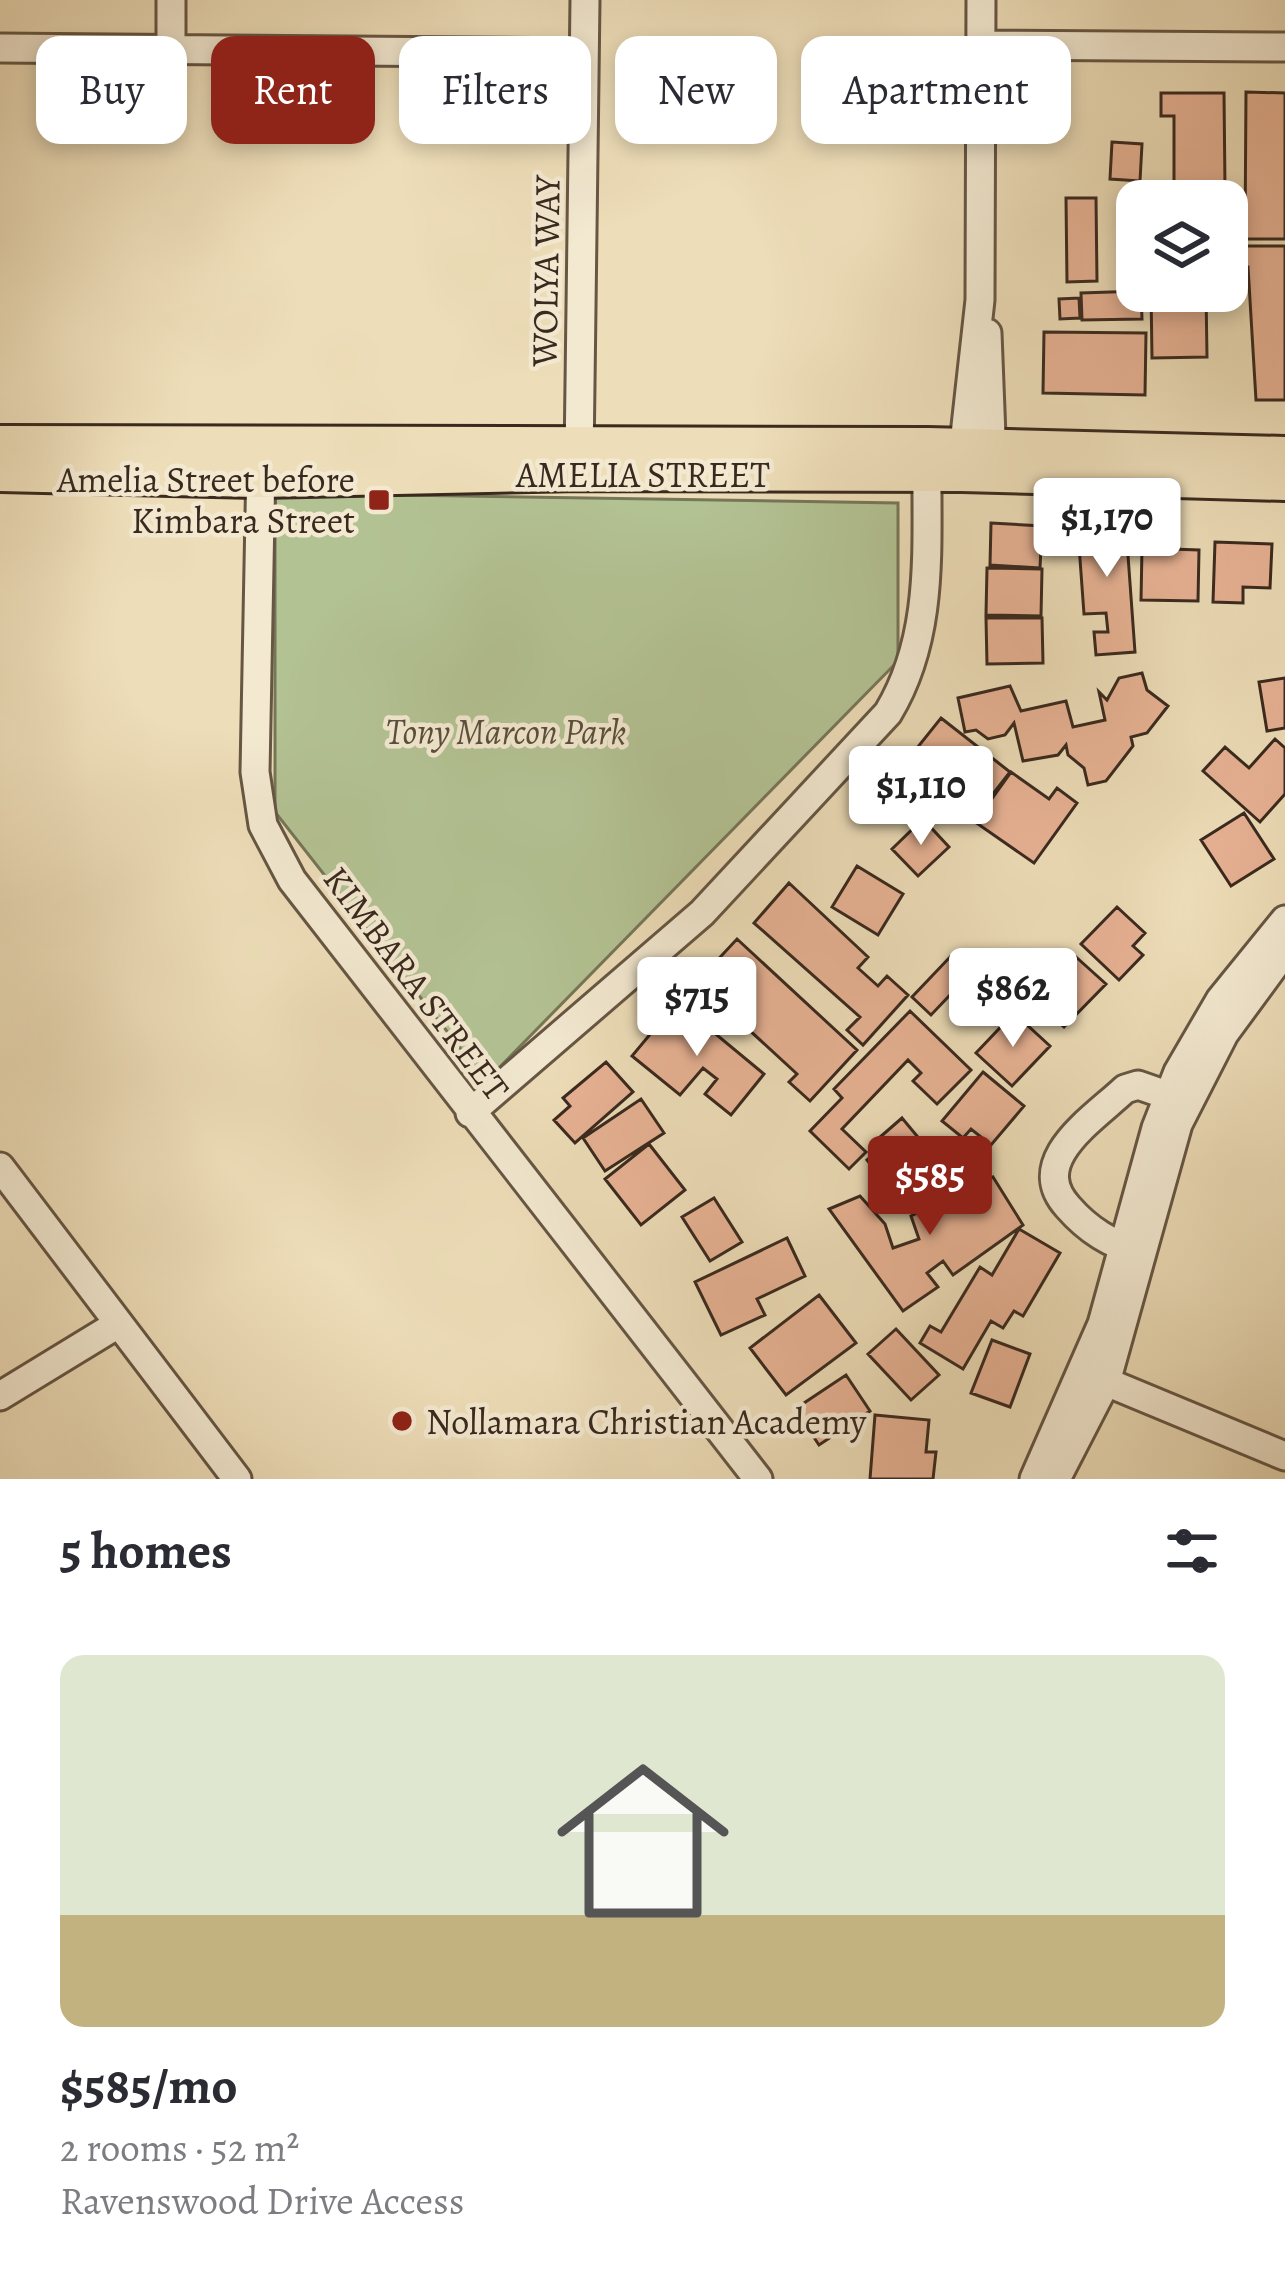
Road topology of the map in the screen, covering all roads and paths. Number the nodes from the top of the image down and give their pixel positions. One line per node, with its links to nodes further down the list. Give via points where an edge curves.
1 (171, 0): 4 (street)
2 (585, 0): 5 (street, WOLYA WAY)
3 (981, 0): 6 (street)
4 (171, 36)
5 (584, 36)
6 (981, 36)
7 (187, 46): 12 (street)
8 (1071, 46): 9 (street)
9 (1285, 47)
10 (0, 48): 11 (street)
11 (36, 48)
12 (399, 50)
13 (583, 144): 17 (street, WOLYA WAY)
14 (981, 144): 18 (street, via 980,300)
15 (0, 444): 19 (main road, AMELIA STREET)
16 (1285, 455): 18 (main road, AMELIA STREET)
17 (579, 458): 18 (main road, AMELIA STREET); 19 (main road, AMELIA STREET)
18 (961, 460): 21 (main road, AMELIA STREET); 25 (street, via 911,675 889,712 703,913)
19 (262, 462): 20 (main road, AMELIA STREET); 25 (street, KIMBARA STREET, via 255,772 263,825 292,880)
20 (0, 473)
21 (1285, 482)
22 (1285, 920): 24 (street, via 1220,1000)
23 (1285, 951): 24 (street)
24 (1178, 1099): 27 (street); 27 (street, via 1138,1084 1125,1089 1062,1149 1051,1170 1055,1193 1088,1228)
25 (470, 1113): 33 (street, KIMBARA STREET)
26 (0, 1167): 28 (street)
27 (1134, 1251): 29 (street)
28 (118, 1324): 30 (street); 32 (street)
29 (1094, 1377): 31 (street); 34 (street); 35 (street)
30 (0, 1396)
31 (1285, 1456)
32 (237, 1479)
33 (758, 1479)
34 (1034, 1479)
35 (1056, 1479)

